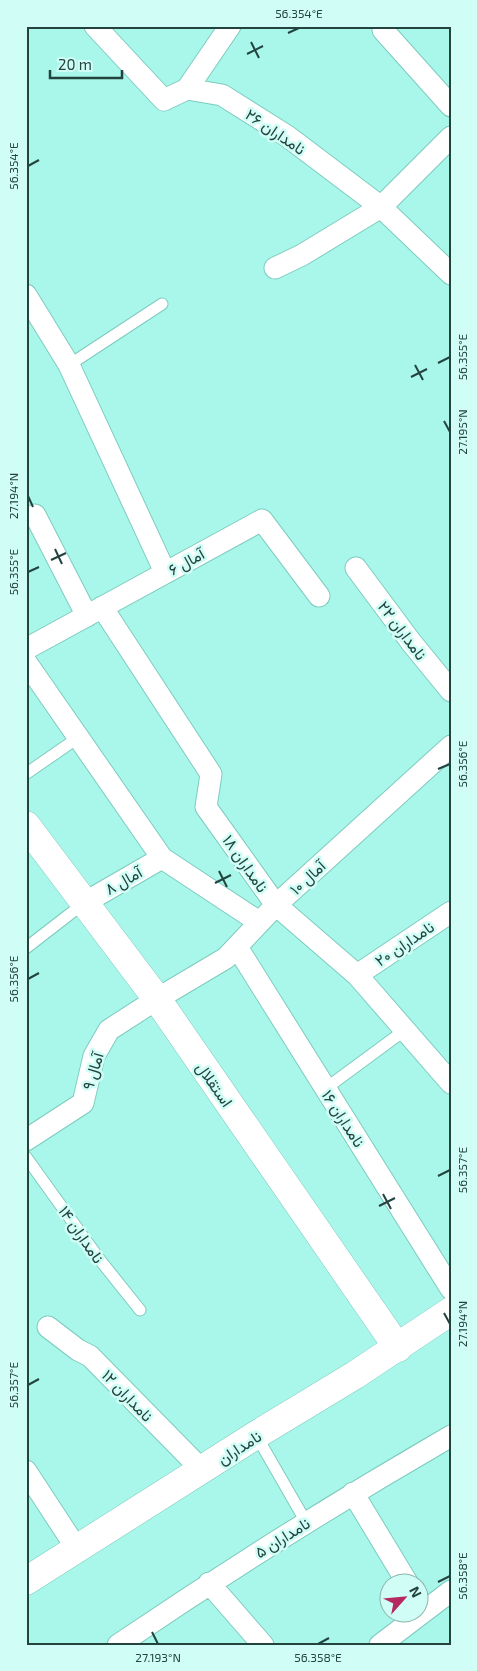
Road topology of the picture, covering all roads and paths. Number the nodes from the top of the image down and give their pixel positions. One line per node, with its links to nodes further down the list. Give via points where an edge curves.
1 (95, 26): 4 (street, via 164,100)
2 (230, 26): 4 (street)
3 (383, 30): 5 (street)
4 (186, 89): 7 (street, نامداران ۲۶, via 222,95 288,136)
5 (451, 106)
6 (451, 137): 7 (street)
7 (382, 208): 8 (street); 9 (street, نامداران ۲۶)
8 (275, 268)
9 (451, 274)
10 (26, 295): 12 (street)
11 (162, 304): 12 (lane)
12 (69, 365): 15 (street)
13 (35, 515): 17 (street, نامداران ۱۸)
14 (356, 568): 20 (street, نامداران ۲۲)
15 (165, 572): 16 (street, آمال ۶, via 262,520); 17 (street, آمال ۶)
16 (319, 596)
17 (94, 611): 18 (street, آمال ۶); 27 (street, نامداران ۱۸, via 211,774 206,807)
18 (26, 649)
19 (26, 662): 21 (street)
20 (451, 691)
21 (79, 737): 23 (lane); 25 (street)
22 (451, 746): 27 (street, آمال ۱۰)
23 (27, 773)
24 (26, 824): 26 (street, استقلال)
25 (162, 858): 26 (street, آمال ۸); 29 (street)
26 (84, 902): 31 (lane); 33 (street, استقلال)
27 (276, 906): 29 (street, آمال ۱۰); 32 (street, نامداران ۱۸)
28 (451, 912): 32 (street, نامداران ۲۰)
29 (259, 922): 30 (street, آمال ۱۰)
30 (236, 947): 33 (street, آمال ۱۰, via 226,958); 36 (street, نامداران ۱۶)
31 (26, 948)
32 (357, 974): 34 (street, نامداران ۱۸)
33 (157, 999): 37 (street, آمال ۹, via 109,1030 94,1056 83,1103); 43 (street, استقلال)
34 (405, 1030): 35 (street, نامداران ۱۸); 36 (lane)
35 (451, 1083)
36 (325, 1089): 39 (street, نامداران ۱۶)
37 (26, 1140)
38 (26, 1157): 40 (lane, نامداران ۱۴)
39 (451, 1289)
40 (140, 1310)
41 (451, 1311): 43 (street, نامداران)
42 (48, 1328): 46 (street, نامداران ۱۲, via 90,1356)
43 (398, 1348): 44 (street, نامداران)
44 (256, 1435): 46 (street, نامداران); 49 (lane)
45 (451, 1436): 48 (street, نامداران ۵)
46 (202, 1470): 50 (street, نامداران)
47 (26, 1471): 50 (street)
48 (353, 1493): 49 (street, نامداران ۵); 51 (street)
49 (306, 1522): 53 (street, نامداران ۵)
50 (77, 1549): 52 (street, نامداران)
51 (402, 1574)
52 (26, 1581)
53 (209, 1583): 57 (street, نامداران ۵); 58 (street)
54 (451, 1591): 55 (street)
55 (430, 1602)
56 (403, 1624): 59 (street)
57 (118, 1645)
58 (264, 1645)
59 (380, 1645)

